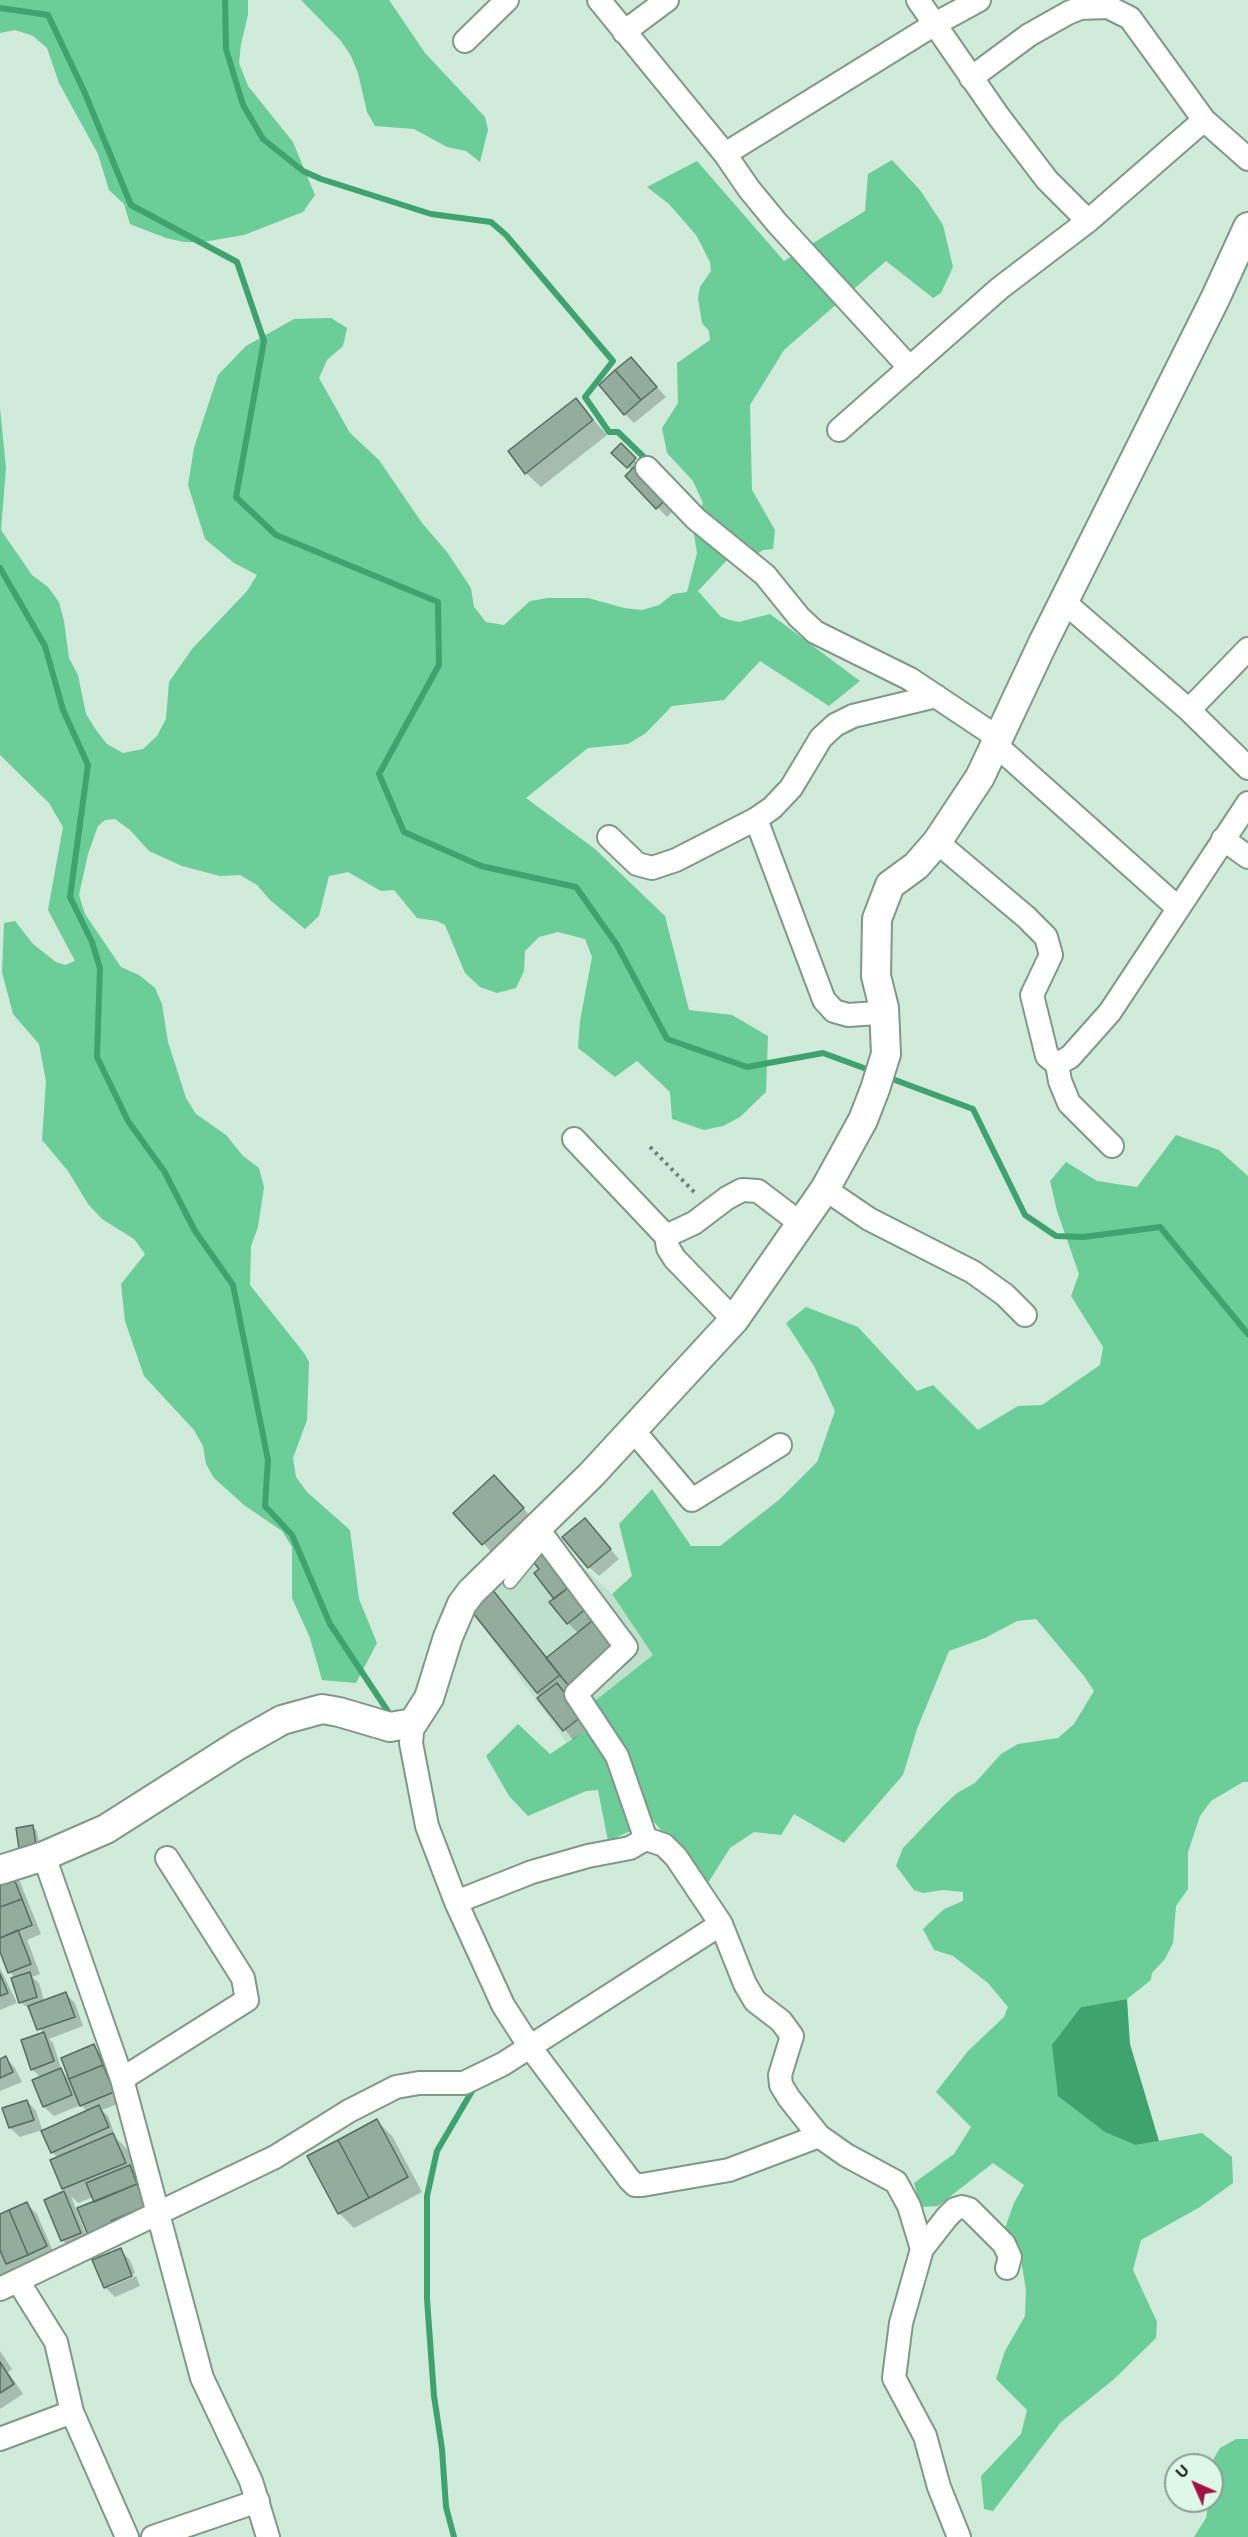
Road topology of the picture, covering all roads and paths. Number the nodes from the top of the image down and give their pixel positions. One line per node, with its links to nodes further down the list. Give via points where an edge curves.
1 (507, 0): 8 (street)
2 (599, 0): 7 (street)
3 (667, 0): 7 (street)
4 (918, 0): 6 (street)
5 (979, 0): 6 (street)
6 (935, 24): 9 (street); 11 (street)
7 (624, 32): 11 (street)
8 (465, 41)
9 (971, 78): 10 (street, via 1029,35 1068,13 1080,8 1108,7 1130,18); 13 (street, via 1047,180)
10 (1204, 120): 12 (street); 13 (street)
11 (725, 154): 15 (street, via 777,223)
12 (1248, 159)
13 (1088, 221): 15 (street, via 1000,288)
14 (1248, 227): 18 (street)
15 (910, 368): 16 (street)
16 (839, 430)
17 (647, 468): 20 (street, via 696,519 765,575 815,632)
18 (1063, 601): 21 (street); 22 (street)
19 (1248, 649): 21 (street)
20 (936, 696): 22 (street); 25 (street, via 853,716 835,725 821,738 790,788)
21 (1188, 710): 23 (street)
22 (998, 742): 28 (street); 30 (street)
23 (1248, 768)
24 (1248, 803): 27 (street)
25 (756, 819): 26 (street, via 652,868 637,864); 31 (street, via 824,1000 834,1011 848,1015)
26 (609, 837)
27 (1223, 839): 29 (street); 30 (street)
28 (937, 842): 31 (street, via 916,866 890,885 877,919 876,976); 32 (street, via 1046,937 1051,955 1032,1003 1047,1056)
29 (1248, 857)
30 (1178, 908): 32 (street, via 1110,1012 1070,1058)
31 (884, 1008): 36 (street, via 886,1054 875,1089 863,1120)
32 (1057, 1064): 34 (street, via 1069,1102)
33 (574, 1139): 39 (street)
34 (1112, 1146)
35 (650, 1147): 37 (path)
36 (825, 1189): 38 (street); 40 (street, via 869,1218 973,1272)
37 (712, 1210): 38 (street, via 742,1191 758,1191); 39 (street)
38 (800, 1223): 41 (street)
39 (666, 1236): 41 (street, via 675,1259)
40 (1025, 1315)
41 (734, 1320): 42 (street)
42 (633, 1430): 43 (street, via 692,1500); 44 (street)
43 (780, 1445)
44 (533, 1532): 45 (lane, via 537,1549); 46 (street, via 462,1604 429,1698); 47 (street, via 626,1647 576,1694 617,1756 632,1792)
45 (510, 1582)
46 (405, 1726): 48 (street, via 322,1709 282,1720 106,1830); 51 (street, via 430,1835)
47 (643, 1838): 51 (street, via 630,1848 532,1872); 52 (street, via 664,1845 676,1857)
48 (44, 1856): 50 (street); 54 (street)
49 (167, 1858): 54 (street, via 243,1978 247,2000)
50 (0, 1870)
51 (456, 1902): 53 (street, via 503,2005)
52 (721, 1924): 53 (street); 55 (street, via 755,2001 789,2029 792,2036 780,2075 781,2085)
53 (530, 2047): 55 (street, via 635,2185 729,2170); 56 (street, via 464,2083 396,2087 349,2110 275,2157)
54 (122, 2079): 56 (street)
55 (811, 2139): 57 (street, via 899,2186)
56 (158, 2214): 59 (street); 62 (street, via 202,2378)
57 (922, 2249): 58 (street, via 947,2217 962,2207 969,2209 1004,2244 1010,2258); 66 (street, via 901,2323 894,2378 925,2436 939,2487)
58 (1007, 2268)
59 (9, 2285): 60 (street, via 56,2342)
60 (72, 2412): 61 (street); 63 (street)
61 (0, 2439)
62 (258, 2501): 64 (street); 65 (street)
63 (127, 2537)
64 (153, 2537)
65 (268, 2537)
66 (959, 2537)

